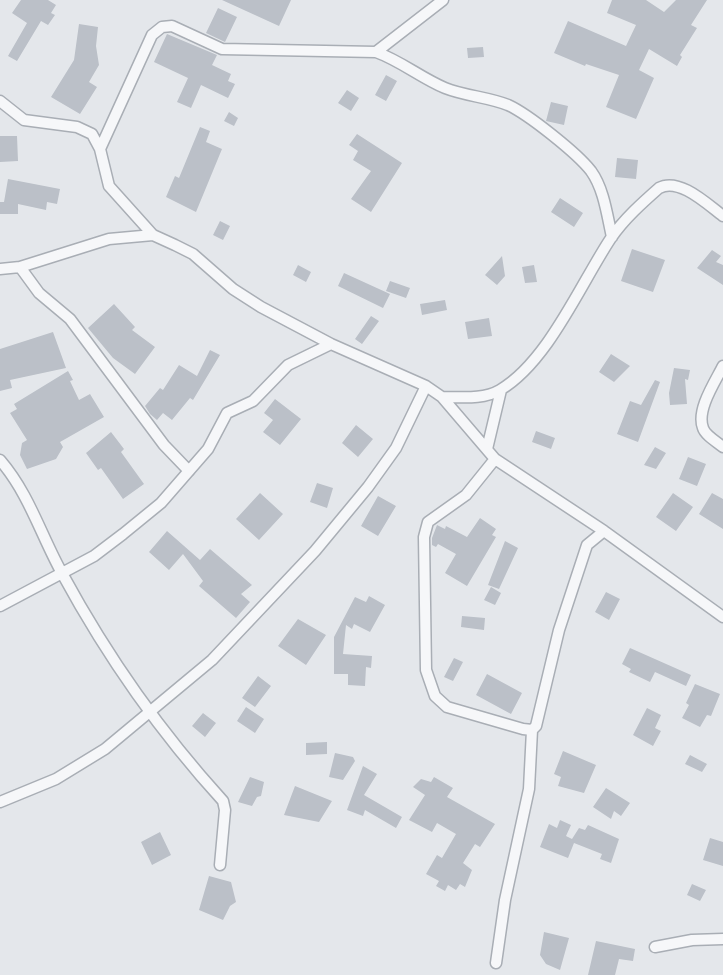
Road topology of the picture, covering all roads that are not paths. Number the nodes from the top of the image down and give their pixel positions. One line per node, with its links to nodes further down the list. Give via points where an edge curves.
1 (443, 0): 2 (street)
2 (376, 52): 4 (street, via 222,49 172,26 162,27 152,34); 7 (street, via 444,88 505,104 525,114 590,170 599,186)
3 (0, 101): 4 (street, via 24,120 84,129 92,134)
4 (100, 149): 6 (street, via 109,186)
5 (723, 216): 7 (street, via 678,187 666,184)
6 (153, 235): 8 (street, via 109,239); 10 (street, via 193,254 233,289 261,307)
7 (612, 237): 13 (street, via 546,344)
8 (20, 267): 9 (street); 19 (street, via 39,293 70,319 164,445)
9 (0, 269)
10 (331, 344): 12 (street); 19 (street, via 288,365 254,401 227,413 208,449)
11 (723, 366): 15 (street, via 701,420 703,430)
12 (426, 386): 14 (street); 24 (street, via 396,448 315,551 212,660)
13 (501, 390): 14 (street, via 472,398); 16 (street)
14 (442, 397): 16 (street)
15 (723, 447)
16 (487, 449): 17 (street)
17 (495, 459): 20 (street); 25 (street, via 466,495 428,522 424,537 426,670 435,696 447,707)
18 (0, 460): 21 (street, via 26,497)
19 (189, 471): 21 (street, via 161,503 123,534)
20 (604, 531): 23 (street); 25 (street, via 587,545)
21 (62, 573): 22 (street); 24 (street, via 103,644)
22 (0, 606)
23 (723, 616)
24 (150, 710): 26 (street, via 80,765); 27 (street, via 179,753 223,801)
25 (532, 730): 30 (street, via 529,789)
26 (0, 802)
27 (220, 865)
28 (723, 939): 29 (street)
29 (655, 947)
30 (496, 963)

